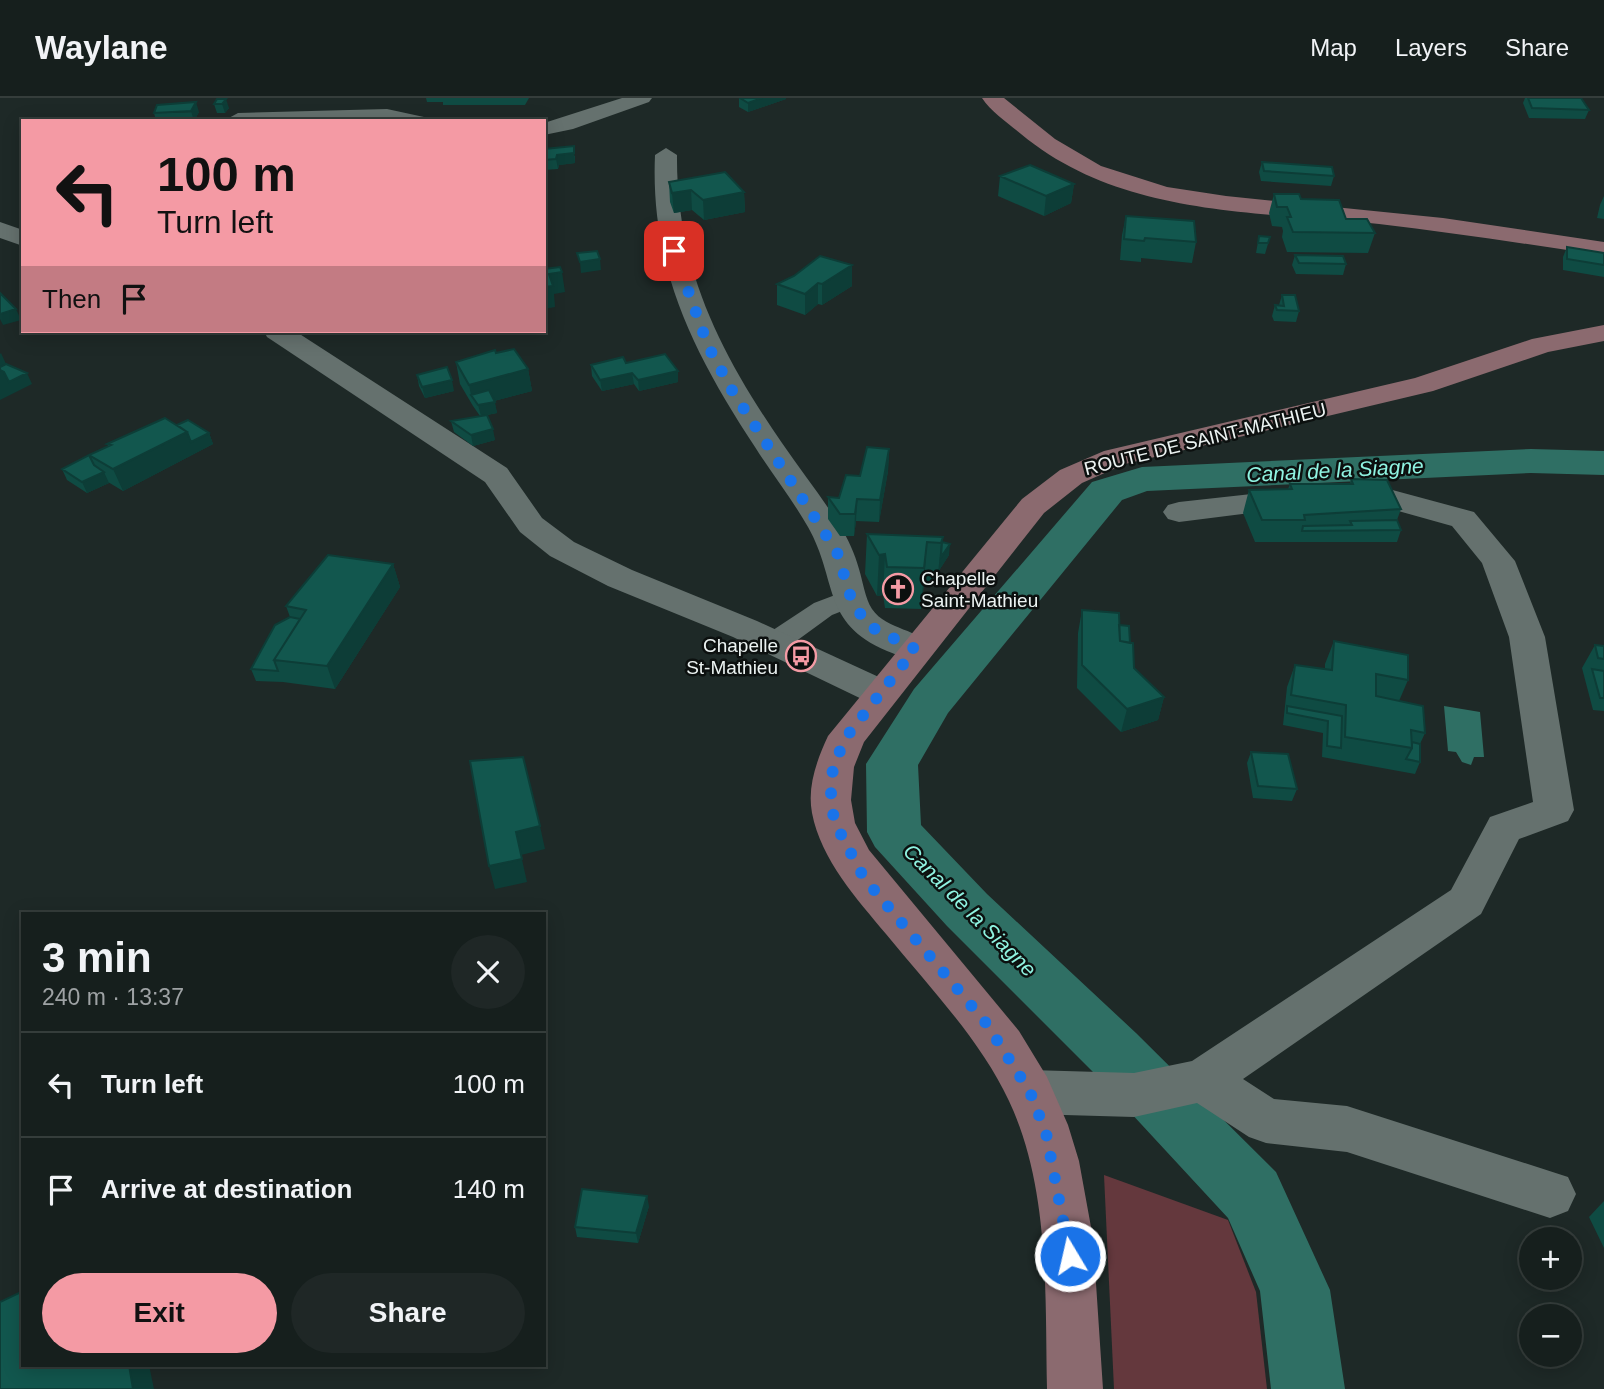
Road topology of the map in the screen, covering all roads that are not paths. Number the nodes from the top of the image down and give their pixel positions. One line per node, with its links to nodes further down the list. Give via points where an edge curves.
1 (642, 98): 5 (street)
2 (992, 98): 9 (street, via 1076,163 1146,189)
3 (238, 119): 4 (street, via 387,115)
4 (407, 119)
5 (546, 129)
6 (666, 155): 13 (street, via 663,189 674,251 708,346 837,552)
7 (0, 229): 8 (street)
8 (21, 238)
9 (1604, 249)
10 (1604, 332): 15 (street, ROUTE DE SAINT-MATHIEU, via 1542,345 1423,385 1080,469 1032,506)
11 (280, 333): 14 (street, via 496,475 531,525 562,549)
12 (1179, 512): 17 (street, via 1289,499 1385,497 1464,519 1497,561 1527,637 1554,810 1504,828 1466,902)
13 (851, 598): 14 (lane, via 823,609); 15 (street, via 867,625)
14 (774, 643): 16 (street)
15 (915, 649): 16 (street, ROUTE DE SAINT-MATHIEU)
16 (881, 692): 18 (street, ROUTE DE SAINT-MATHIEU, via 847,736 833,766 834,821 864,878 986,1023)
17 (1194, 1082): 18 (street, via 1134,1095); 19 (street, via 1266,1121 1347,1129)
18 (1030, 1092): 20 (street, ROUTE DE SAINT-MATHIEU, via 1046,1133 1070,1256)
19 (1550, 1194)
20 (1075, 1389)

